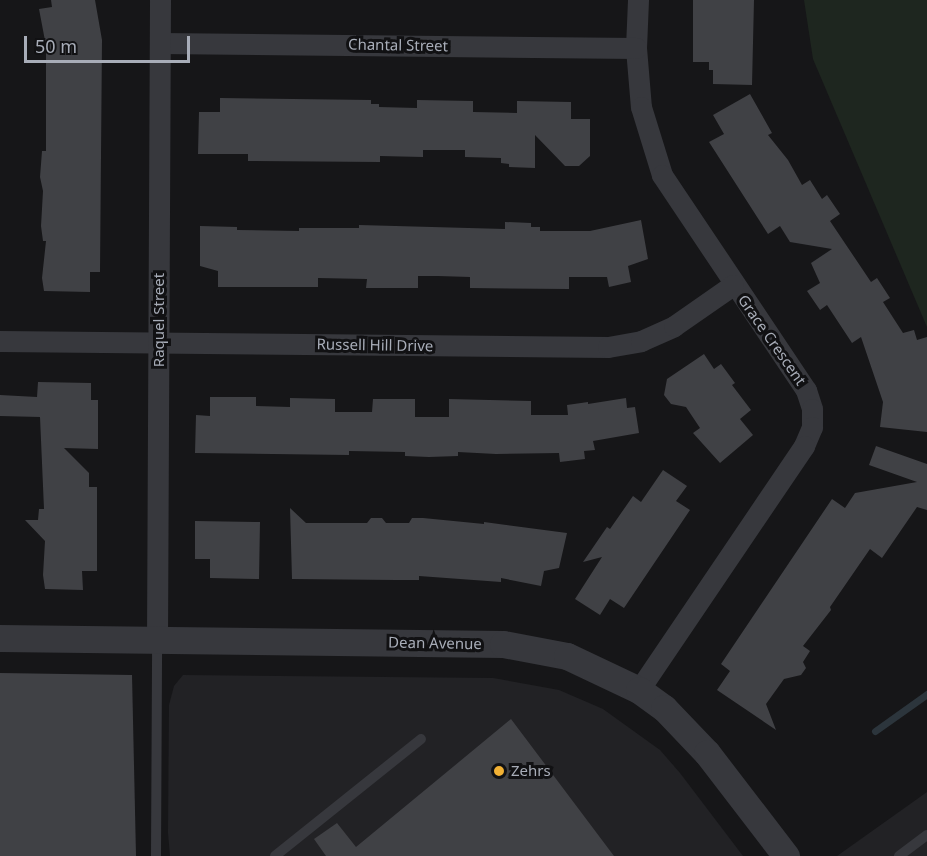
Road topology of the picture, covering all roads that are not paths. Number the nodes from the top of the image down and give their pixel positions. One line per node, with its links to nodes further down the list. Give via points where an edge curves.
1 (160, 0): 3 (street, Raquel Street)
2 (638, 0): 4 (street, Grace Crescent)
3 (160, 43): 4 (street, Chantal Street); 7 (street, Raquel Street)
4 (636, 48): 5 (street, Grace Crescent, via 641,107 662,175)
5 (733, 285): 7 (street, Russell Hill Drive, via 674,326 641,341 608,347); 10 (street, Grace Crescent, via 806,390 812,427 804,446)
6 (0, 341): 7 (street, Russell Hill Drive)
7 (159, 342): 9 (street, Raquel Street)
8 (0, 638): 9 (street, Dean Avenue)
9 (157, 640): 10 (street, Dean Avenue, via 503,644 567,656); 13 (lane)
10 (639, 690): 15 (street, Dean Avenue, via 664,708 708,753)
11 (421, 739): 14 (lane)
12 (927, 835): 16 (lane)
13 (156, 856)
14 (275, 856)
15 (785, 856)
16 (899, 856)

